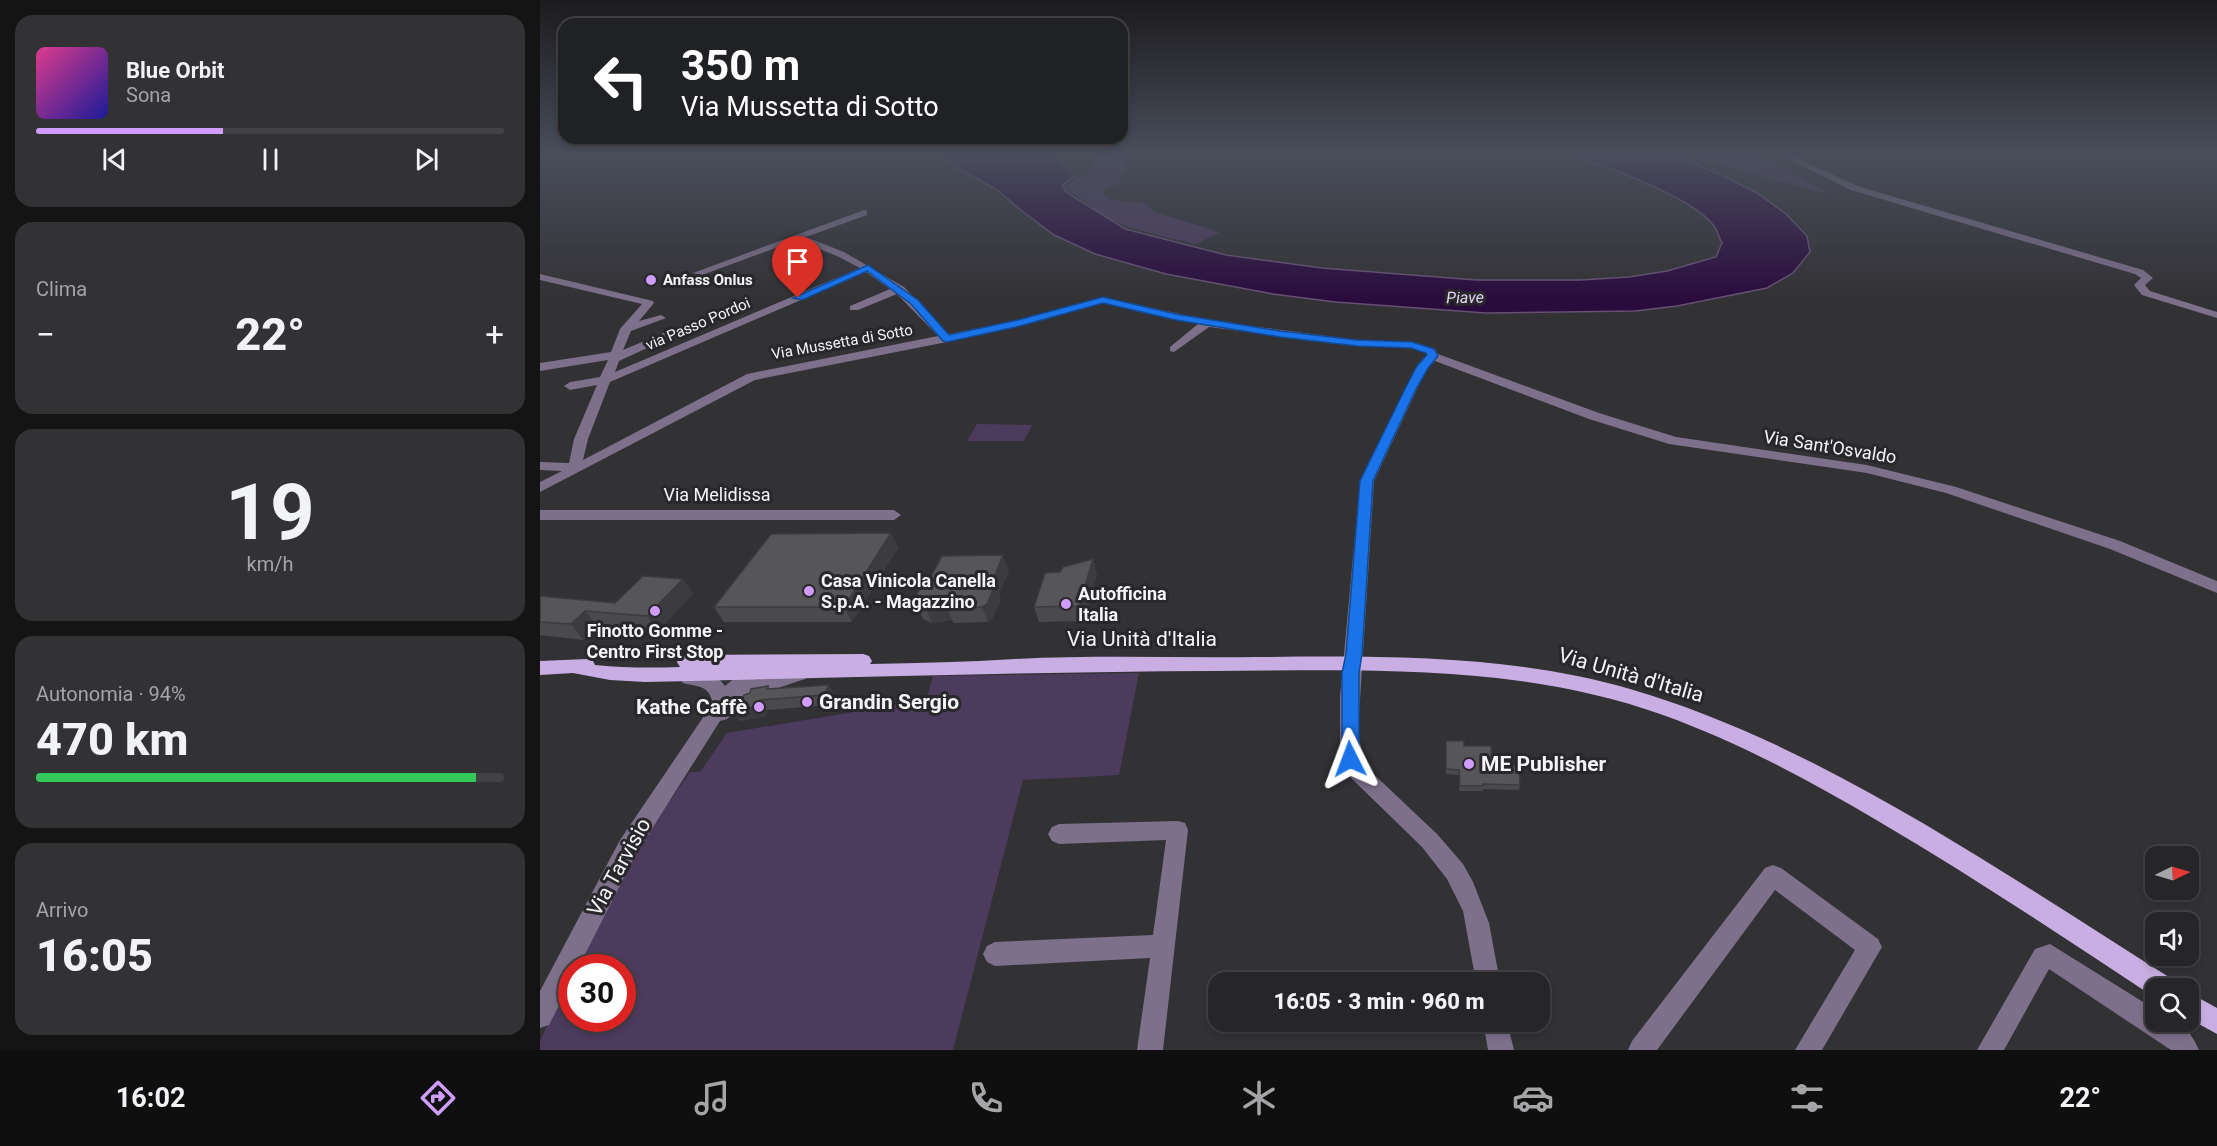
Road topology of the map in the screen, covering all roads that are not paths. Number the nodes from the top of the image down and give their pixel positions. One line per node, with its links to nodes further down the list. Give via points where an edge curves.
1 (1905, 203): 9 (street, via 2139,272 2148,278 2139,285 2146,293)
2 (864, 213): 3 (street)
3 (797, 237): 4 (street); 5 (street)
4 (868, 268): 7 (street); 19 (street, via Passo Pordoi)
5 (700, 274)
6 (540, 277): 13 (street, via 649,303)
7 (900, 289): 8 (street); 14 (street)
8 (854, 308)
9 (2217, 315)
10 (661, 318): 13 (street)
11 (703, 320): 17 (street)
12 (1207, 322): 14 (street, Via Mussetta di Sotto, via 1103,300); 15 (street); 16 (street, Via Mussetta di Sotto, via 1357,343 1412,345)
13 (626, 329): 17 (street)
14 (947, 339): 22 (street, Via Mussetta di Sotto, via 751,377)
15 (1174, 349)
16 (1432, 353): 26 (street, Via Sant'Osvaldo, via 1605,420 1674,441 1849,465 1951,490 2115,544); 27 (street, via 1367,481)
17 (615, 356): 18 (street); 19 (street)
18 (540, 367)
19 (605, 380): 20 (street, via Passo Pordoi); 22 (street, via 581,439)
20 (570, 386)
21 (540, 466): 22 (street)
22 (574, 469): 23 (street, Via Mussetta di Sotto)
23 (540, 488)
24 (540, 515): 25 (street, Via Melidissa)
25 (894, 515)
26 (2217, 587)
27 (1353, 663): 28 (main road, Via Unità d'Italia); 40 (street, via 1349,744 1353,765 1442,855 1462,884); 41 (main road, Via Unità d'Italia, via 1456,666 1543,676 1635,698 1713,725 1843,789)
28 (1012, 666): 31 (main road, Via Unità d'Italia, via 968,661); 32 (main road, Via Unità d'Italia)
29 (540, 668): 30 (main road, Via Unità d'Italia)
30 (577, 668): 31 (main road, Via Unità d'Italia, via 596,664); 33 (main road, Via Unità d'Italia)
31 (757, 668): 32 (main road, Via Unità d'Italia); 33 (main road, Via Unità d'Italia); 34 (street); 35 (street, Via Tarvisio)
32 (810, 672): 34 (street, Via Tarvisio, via 786,676)
33 (644, 673): 35 (street, via 703,679 718,687)
34 (744, 693): 36 (street, Via Tarvisio)
35 (721, 700): 36 (street, Via Tarvisio)
36 (709, 724): 43 (street, Via Tarvisio, via 628,847)
37 (1059, 834): 38 (street, via 1178,830)
38 (1163, 946): 39 (street); 46 (street)
39 (995, 954)
40 (1486, 972)
41 (2147, 978)
42 (2199, 1011): 44 (main road)
43 (540, 1016)
44 (2217, 1023)
45 (1497, 1032): 47 (street)
46 (1150, 1050)
47 (1501, 1050)
48 (1641, 1050): 49 (street, via 1773,875 1870,947)
49 (1808, 1050)
50 (1990, 1050): 51 (street, via 2043,957 2050,956 2179,1039)
51 (2186, 1050)

